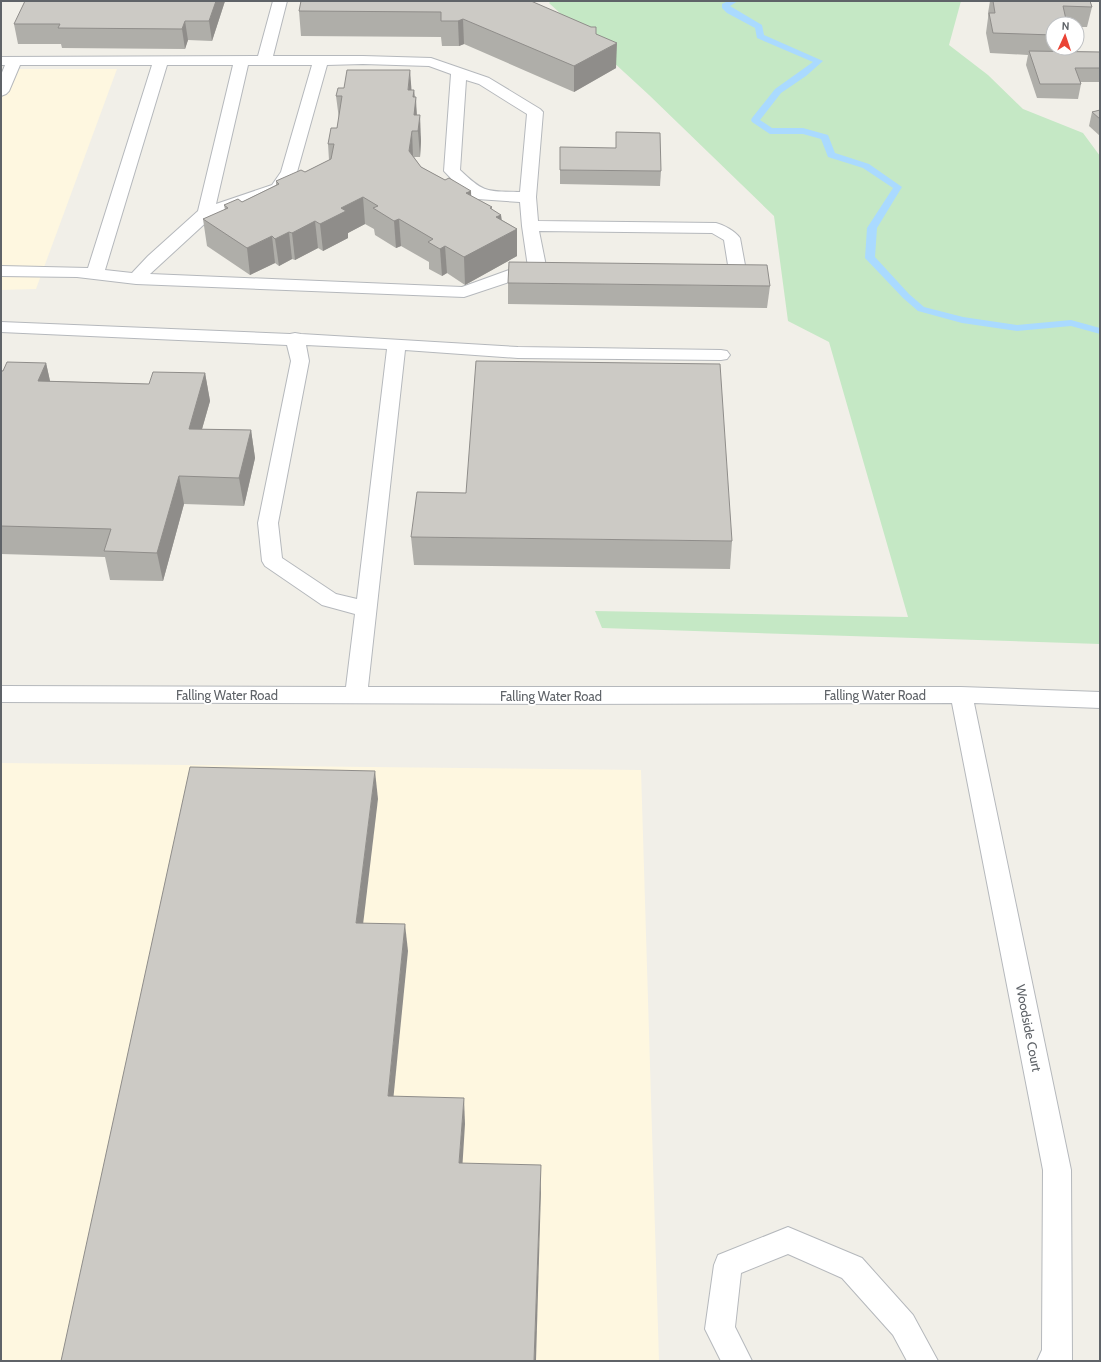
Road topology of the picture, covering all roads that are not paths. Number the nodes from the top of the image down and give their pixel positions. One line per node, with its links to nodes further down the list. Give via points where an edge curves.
1 (280, 1): 6 (street)
2 (321, 60): 6 (street); 7 (street, via 431,62); 10 (street, via 289,172 278,188)
3 (8, 61): 4 (street); 8 (street)
4 (161, 61): 5 (street); 13 (street)
5 (242, 61): 6 (street); 10 (street)
6 (264, 61)
7 (459, 72): 9 (street, via 484,81 534,112); 9 (street, via 452,171 469,188 483,196)
8 (1, 91)
9 (528, 197): 11 (street)
10 (206, 213): 15 (street)
11 (530, 226): 14 (street, via 716,228 732,238 738,276); 15 (street, via 544,271 515,274 464,292)
12 (1, 271): 13 (street, via 77,272)
13 (95, 275): 15 (street)
14 (707, 275)
15 (136, 279)
16 (1, 327): 17 (street)
17 (295, 338): 18 (street); 20 (street, via 300,361 268,523 272,561 329,600)
18 (397, 344): 19 (street, via 507,352); 20 (street)
19 (720, 355)
20 (366, 609): 22 (street)
21 (1, 694): 22 (street, Falling Water Road)
22 (356, 695): 23 (street, Falling Water Road)
23 (961, 695): 24 (street, Falling Water Road); 27 (street, Woodside Court, via 1057,1170 1057,1360)
24 (1100, 700)
25 (737, 1361): 26 (street, via 720,1328 728,1265 788,1240 852,1268 903,1325)
26 (923, 1361)
27 (1052, 1361)

